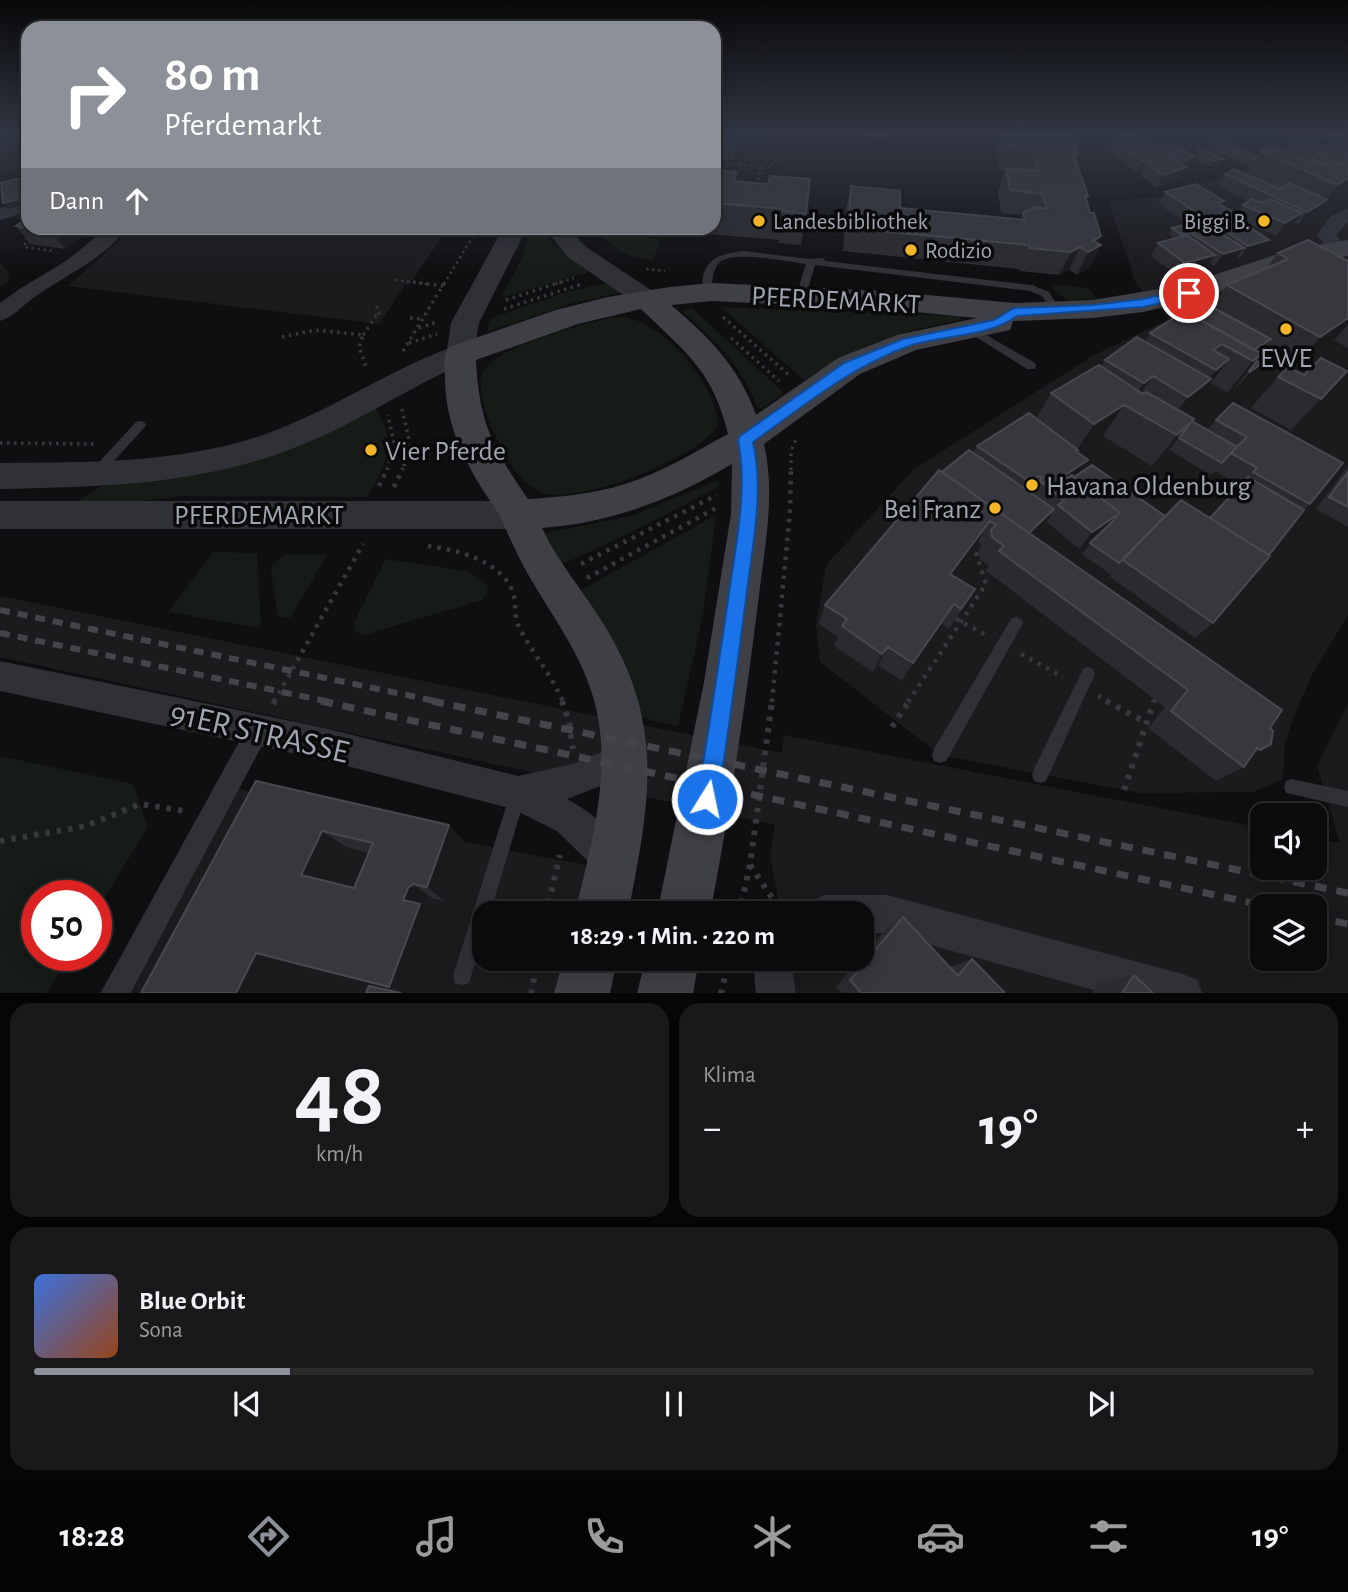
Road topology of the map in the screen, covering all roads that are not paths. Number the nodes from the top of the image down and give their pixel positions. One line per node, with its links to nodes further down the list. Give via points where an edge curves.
1 (1348, 214): 5 (street, via 1326,235)
2 (110, 235): 13 (street)
3 (511, 235): 15 (street, via 465,323)
4 (561, 235): 9 (street, via 577,252)
5 (1343, 249): 11 (main road, via 1143,303)
6 (830, 258): 7 (lane)
7 (812, 261): 8 (lane); 10 (lane, via 724,254 715,260 708,275); 11 (lane, via 1031,288 1046,294)
8 (801, 296): 10 (main road, PFERDEMARKT); 12 (main road, PFERDEMARKT)
9 (648, 300): 10 (main road, PFERDEMARKT); 15 (main road, PFERDEMARKT); 18 (main road, via 718,369)
10 (715, 304)
11 (1056, 311): 12 (main road)
12 (1014, 312): 14 (main road, PFERDEMARKT, via 998,323)
13 (0, 314)
14 (969, 328): 16 (lane); 18 (main road, PFERDEMARKT, via 908,342 849,366)
15 (448, 344): 19 (street, PFERDEMARKT, via 416,373 316,426 266,446 173,469); 22 (main road, via 468,428)
16 (1031, 366)
17 (140, 425): 19 (lane)
18 (745, 440): 22 (main road, PFERDEMARKT, via 633,497 570,512); 35 (main road, via 750,488 741,571 719,730)
19 (95, 474): 20 (street, PFERDEMARKT); 21 (street, via 78,495)
20 (0, 476)
21 (10, 515): 22 (street, PFERDEMARKT)
22 (518, 515): 28 (main road, via 529,543 596,649 613,689)
23 (1016, 624): 27 (lane)
24 (0, 676): 26 (street, 91ER STRASSE)
25 (1085, 681): 29 (lane)
26 (258, 730): 31 (street, 91ER STRASSE); 41 (street)
27 (940, 755)
28 (624, 760): 31 (street, 91ER STRASSE, via 573,781); 33 (main road)
29 (1040, 775)
30 (1292, 788): 32 (lane)
31 (518, 793): 33 (street, 91ER STRASSE, via 569,819); 40 (lane)
32 (1348, 799)
33 (612, 859): 34 (main road)
34 (604, 901)
35 (686, 901)
36 (874, 914): 45 (street)
37 (587, 971): 42 (main road)
38 (670, 971): 43 (main road)
39 (772, 971): 44 (street)
40 (462, 976)
41 (114, 993)
42 (582, 993)
43 (665, 993)
44 (776, 993)
45 (1183, 993)

